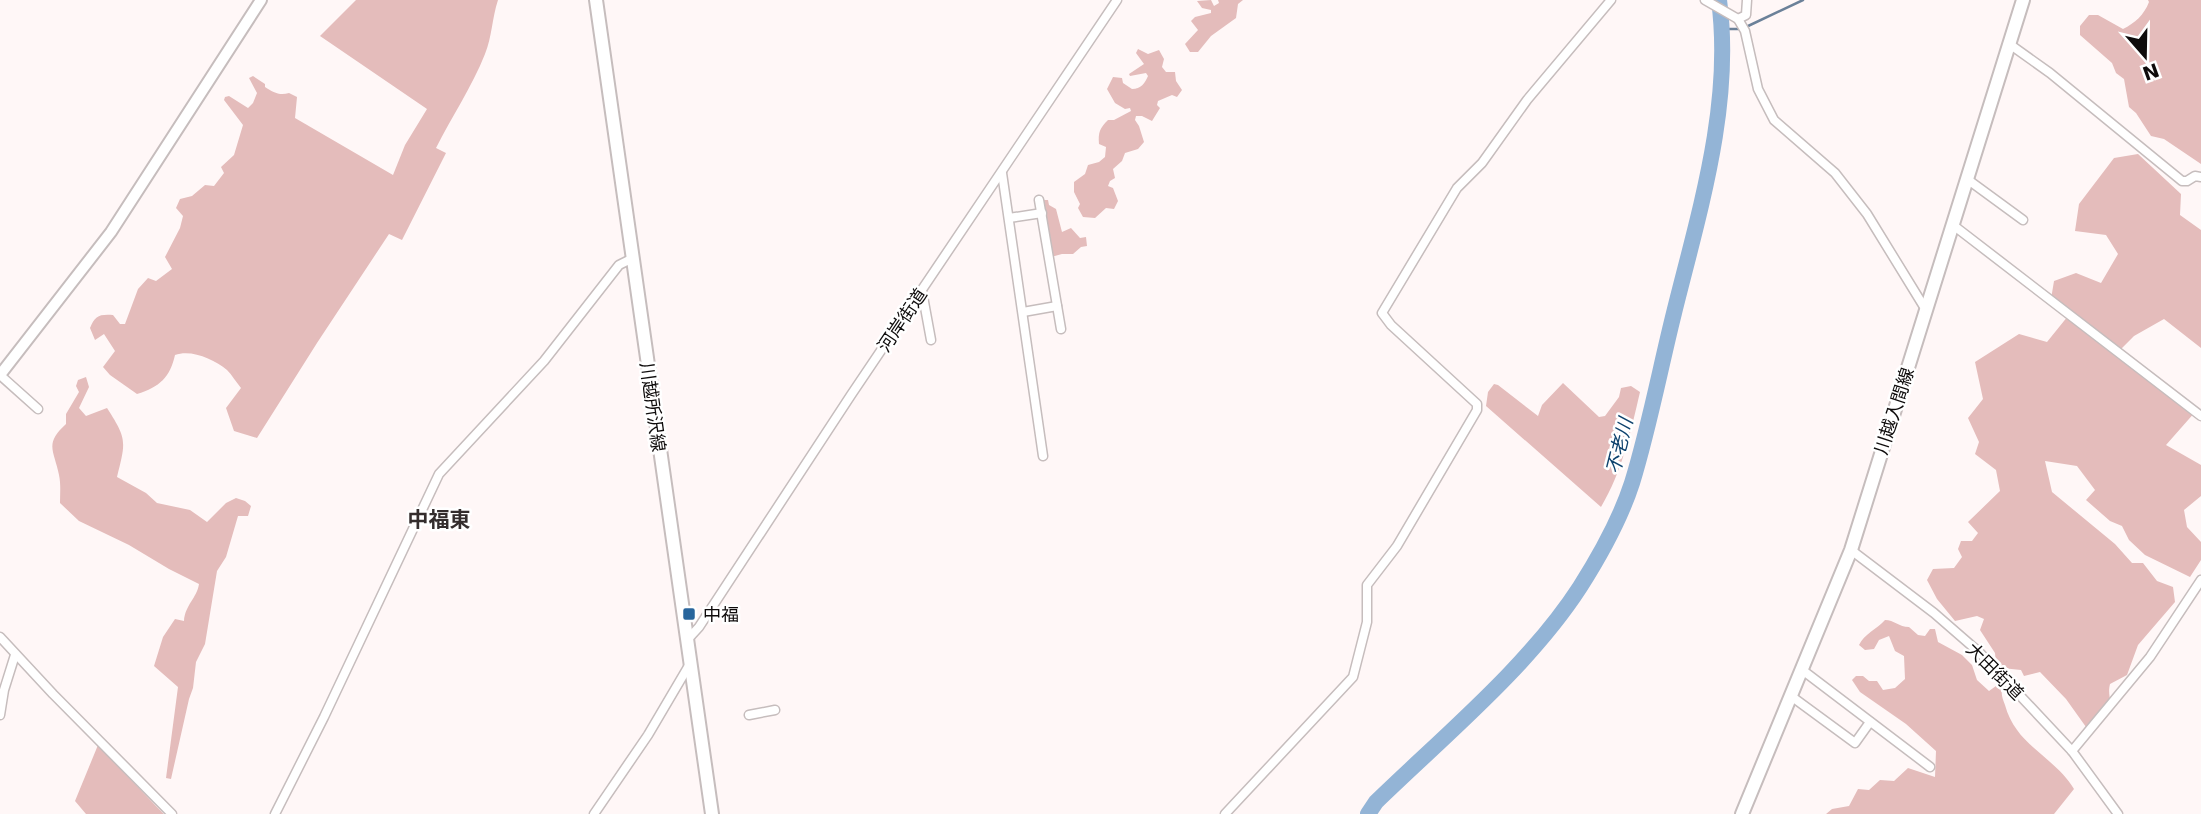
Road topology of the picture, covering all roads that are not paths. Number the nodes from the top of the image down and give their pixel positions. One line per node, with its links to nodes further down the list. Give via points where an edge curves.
1 (261, 0): 25 (street, via 111,232)
2 (596, 0): 18 (main road, 川越所沢線)
3 (1117, 0): 10 (street, 河岸街道)
4 (1611, 0): 47 (street, via 1457,188 1382,313 1477,404 1477,410 1405,533 1367,585 1367,622 1353,677)
5 (1705, 0): 8 (street)
6 (1747, 0): 8 (street, via 1746,15)
7 (2023, 0): 9 (main road, 川越入間線)
8 (1738, 19): 21 (street, via 1758,89 1774,120 1835,173 1874,225)
9 (2008, 43): 11 (street, via 2182,181); 12 (main road, 川越入間線)
10 (1002, 173): 15 (street); 19 (street, 河岸街道)
11 (2201, 177)
12 (1967, 179): 16 (street); 17 (main road, 川越入間線)
13 (1039, 200): 14 (street)
14 (1042, 213): 15 (street); 20 (street)
15 (1009, 218): 22 (street)
16 (2023, 220)
17 (1953, 225): 21 (main road, 川越入間線); 27 (street)
18 (633, 258): 32 (main road, 川越所沢線); 44 (street, via 619,265 544,361 439,474)
19 (922, 292): 24 (street); 32 (street, 河岸街道)
20 (1057, 306): 22 (street); 23 (street)
21 (1926, 310): 29 (main road, 川越入間線)
22 (1023, 312): 28 (street)
23 (1060, 329)
24 (931, 340)
25 (0, 375): 26 (street)
26 (38, 409)
27 (2201, 416)
28 (1043, 456)
29 (1850, 550): 35 (main road, 川越入間線); 41 (street, 大田街道, via 1980,653)
30 (2201, 580): 41 (street, via 2150,657)
31 (0, 638): 33 (street)
32 (688, 639): 34 (main road, 川越所沢線)
33 (15, 655): 38 (street); 43 (street)
34 (691, 662): 45 (street); 46 (main road, 川越所沢線)
35 (1801, 669): 36 (main road, 川越入間線); 40 (street)
36 (1791, 696): 40 (street, via 1855,743); 48 (main road, 川越入間線)
37 (775, 710): 39 (street)
38 (0, 715)
39 (749, 715)
40 (1870, 722): 42 (street)
41 (2072, 751): 49 (street, 大田街道)
42 (1930, 767)
43 (173, 814)
44 (275, 814)
45 (594, 814)
46 (712, 814)
47 (1225, 814)
48 (1742, 814)
49 (2118, 814)

